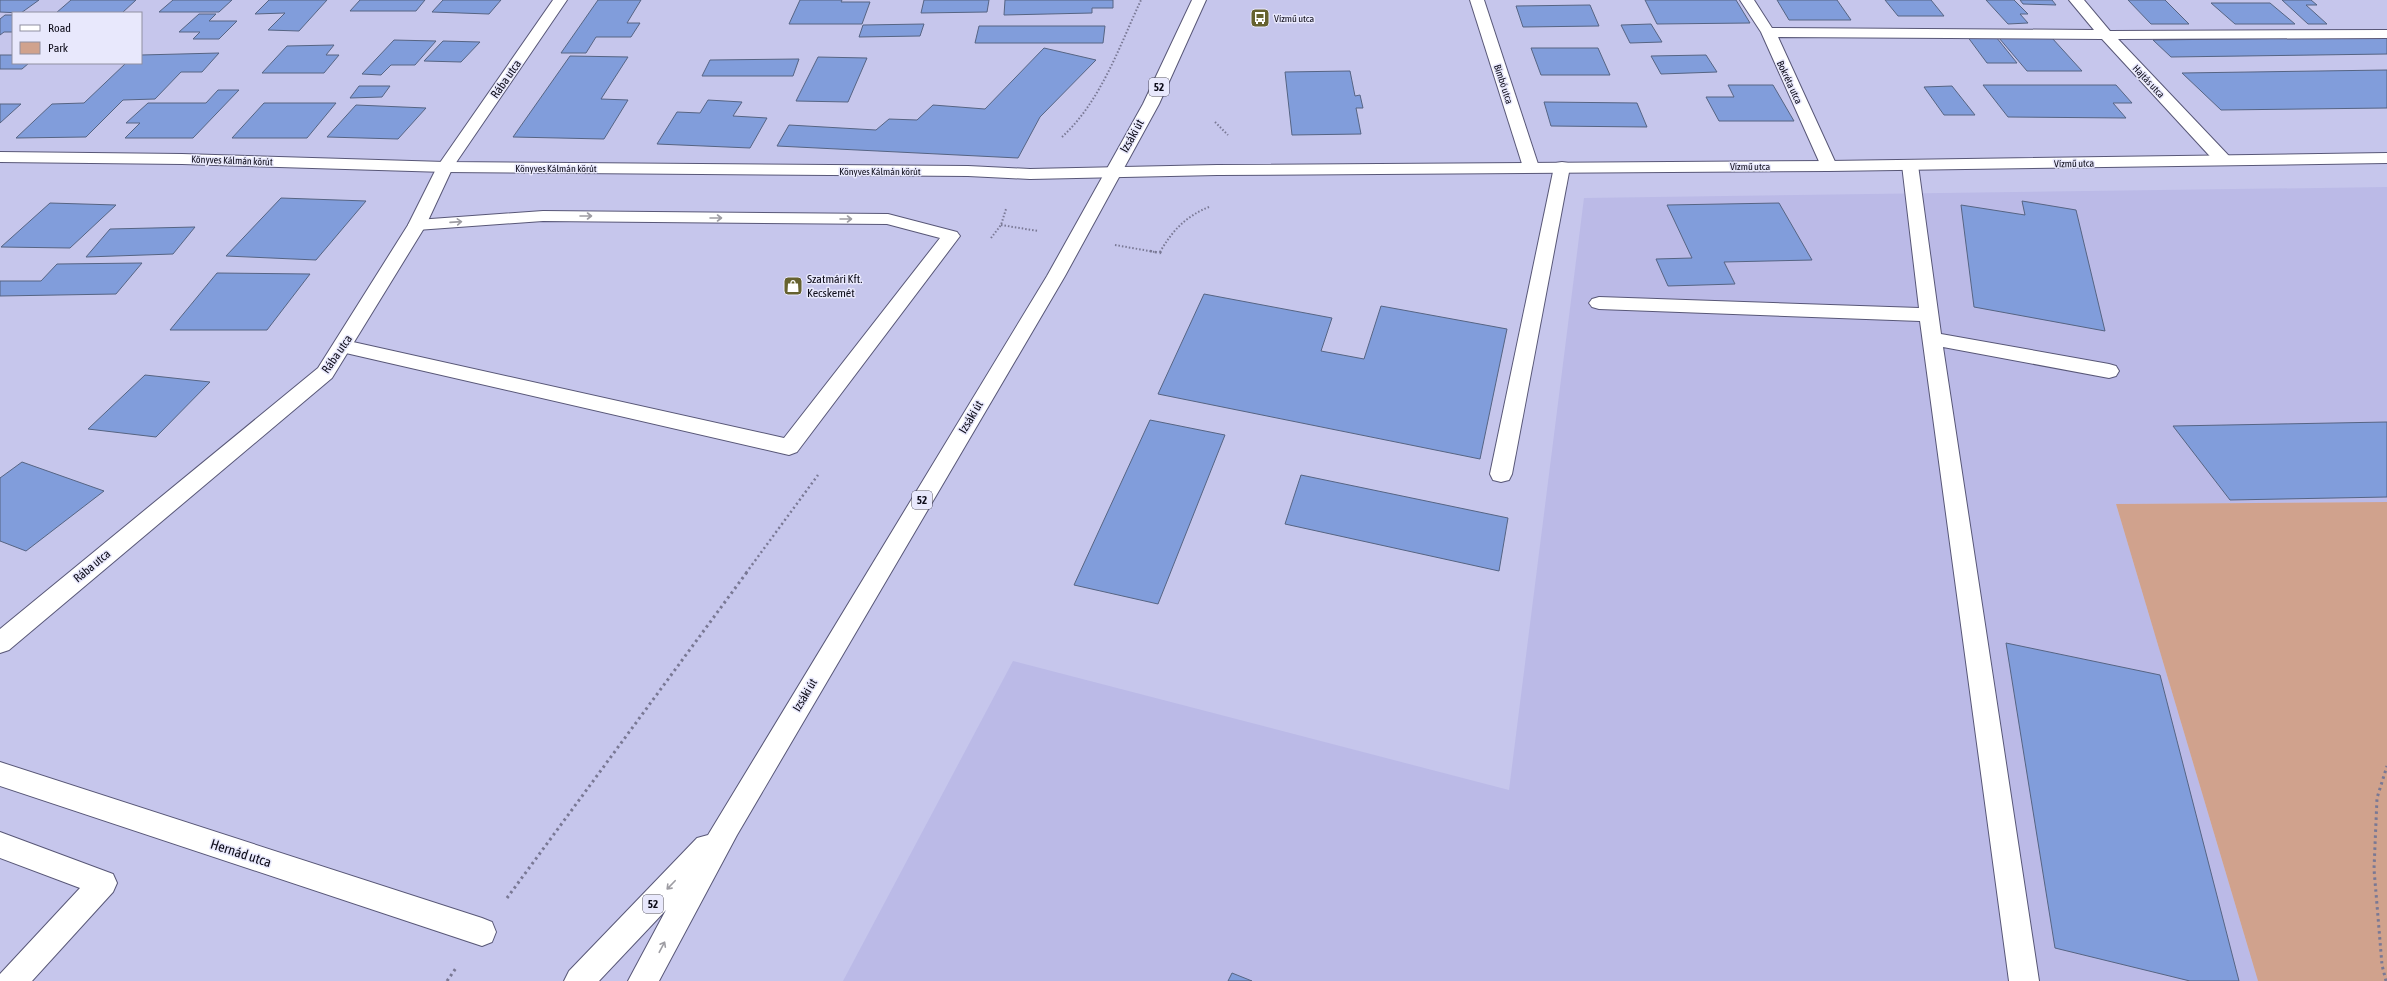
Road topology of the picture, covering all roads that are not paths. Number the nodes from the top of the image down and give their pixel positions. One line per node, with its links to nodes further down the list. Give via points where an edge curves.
1 (560, 0): 14 (main road, Rába utca)
2 (1200, 0): 17 (main road, Izsáki út / 52, via 1151,104)
3 (1477, 0): 15 (main road, Bimbó utca)
4 (1747, 0): 6 (main road, Bokréta utca)
5 (2076, 0): 8 (main road, Hajtás utca)
6 (1768, 32): 8 (main road); 13 (main road, Bokréta utca)
7 (2387, 34): 8 (main road)
8 (2106, 35): 11 (main road, Hajtás utca)
9 (0, 157): 14 (main road, Könyves Kálmán körút, via 182,158)
10 (2387, 158): 11 (main road, Vízmű utca)
11 (2224, 161): 12 (main road, Vízmű utca)
12 (1910, 165): 13 (main road, Vízmű utca); 20 (main road)
13 (1829, 166): 16 (main road, Vízmű utca)
14 (445, 167): 17 (main road, Könyves Kálmán körút, via 953,171 1030,174); 18 (main road, Rába utca)
15 (1531, 167): 16 (main road, Vízmű utca); 17 (main road, Vízmű utca)
16 (1562, 167): 24 (main road)
17 (1112, 172): 27 (main road, Izsáki út / 52, via 1056,276)
18 (417, 225): 22 (main road, Rába utca); 22 (main road, one-way to 22, via 543,216 888,219 951,236 789,447)
19 (1599, 303): 20 (main road)
20 (1929, 315): 21 (main road)
21 (1932, 339): 23 (main road); 33 (main road)
22 (344, 346): 25 (main road, Rába utca, via 325,373)
23 (2109, 371)
24 (1501, 474)
25 (0, 642)
26 (0, 774): 29 (main road, Hernád utca)
27 (727, 826): 31 (main road, Izsáki út / 52, one-way to 31); 32 (main road, Izsáki út / 52, one-way to 27)
28 (0, 845): 30 (main road, via 103,883)
29 (482, 932)
30 (12, 981)
31 (579, 981)
32 (644, 981)
33 (2024, 981)

